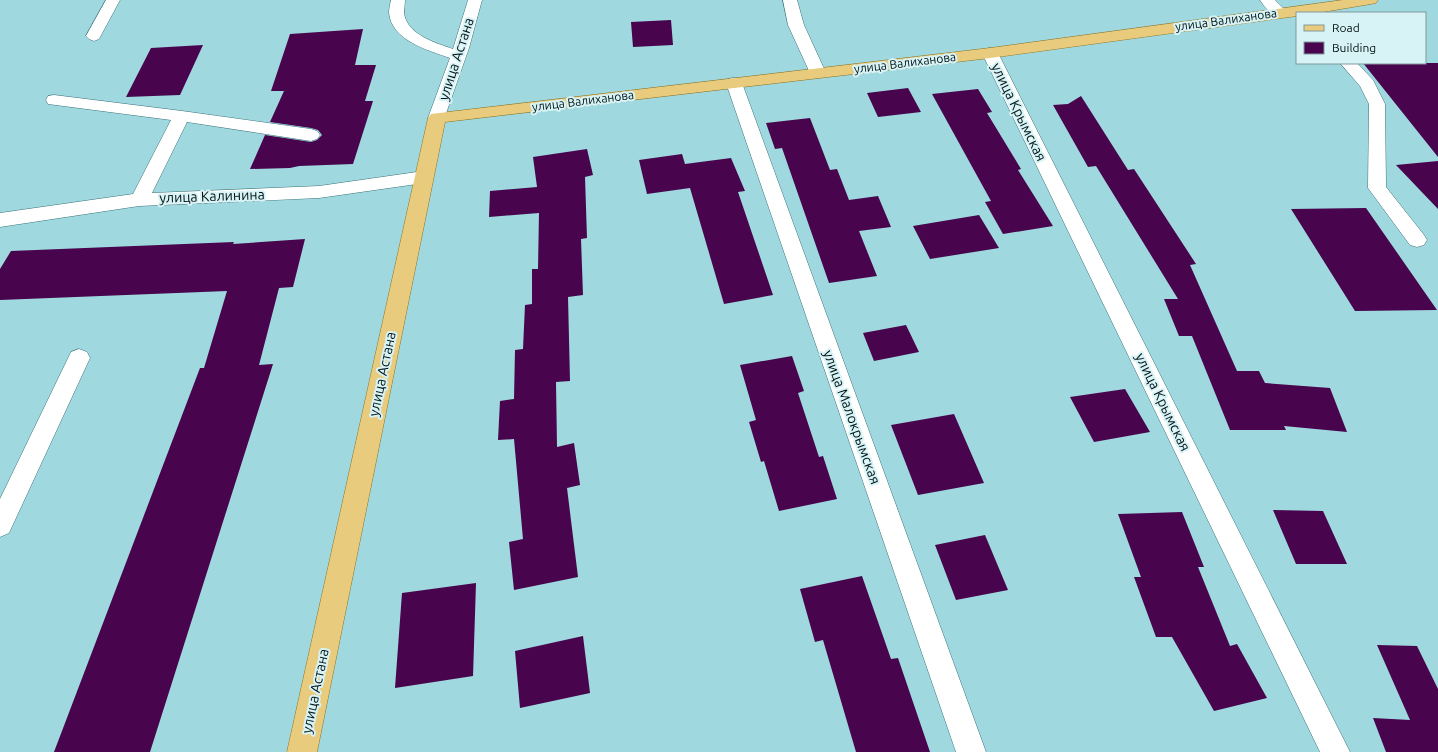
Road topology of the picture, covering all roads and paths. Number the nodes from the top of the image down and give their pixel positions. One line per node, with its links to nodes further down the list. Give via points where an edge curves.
1 (113, 0): 10 (street)
2 (398, 0): 12 (street, via 395,10 400,26 418,41)
3 (475, 0): 12 (street, улица Астана)
4 (790, 0): 14 (street, via 796,25)
5 (1267, 0): 9 (street)
6 (1371, 0): 8 (main road, улица Валиханова)
7 (1296, 12): 9 (main road, улица Валиханова)
8 (1302, 12)
9 (1280, 13): 11 (main road, улица Валиханова)
10 (94, 36)
11 (990, 52): 14 (main road, улица Валиханова); 28 (street, улица Крымская)
12 (458, 56): 18 (street, улица Астана)
13 (1349, 64): 23 (street, via 1367,84 1377,104 1377,188)
14 (818, 73): 15 (main road, улица Валиханова)
15 (734, 83): 18 (main road, улица Валиханова); 27 (street, улица Малокрымская)
16 (54, 100): 17 (street)
17 (182, 116): 19 (street); 21 (street)
18 (437, 118): 20 (main road, улица Астана)
19 (310, 135)
20 (424, 177): 21 (street, улица Калинина, via 319,192); 26 (main road, улица Астана)
21 (139, 200): 22 (street, улица Калинина)
22 (0, 220)
23 (1417, 240)
24 (80, 358): 25 (street)
25 (0, 526)
26 (302, 752)
27 (971, 752)
28 (1335, 752)

